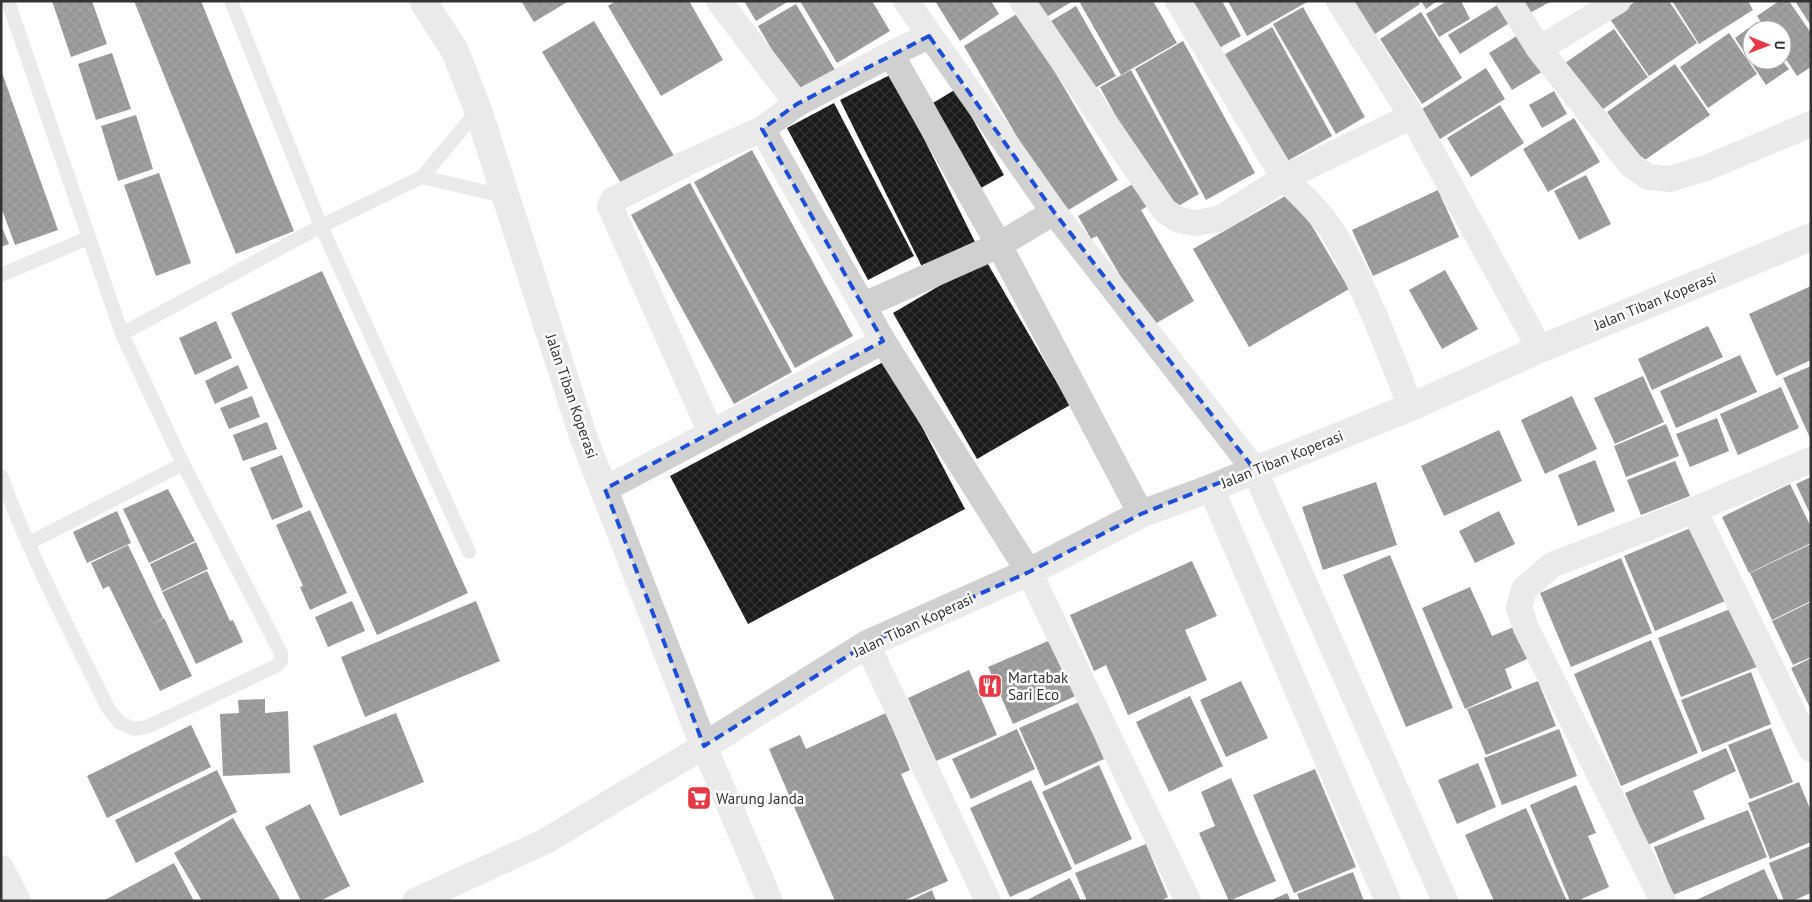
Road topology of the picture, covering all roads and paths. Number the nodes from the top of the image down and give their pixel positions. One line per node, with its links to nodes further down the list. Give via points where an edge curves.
1 (8, 1): 25 (lane)
2 (230, 1): 23 (lane)
3 (423, 1): 15 (street, Jalan Tiban Koperasi, via 455,51)
4 (719, 1): 14 (street)
5 (906, 1): 11 (street)
6 (1022, 1): 20 (street, via 1165,211 1179,220 1194,223 1219,219)
7 (1178, 1): 20 (street)
8 (1339, 1): 16 (street)
9 (1508, 1): 12 (street)
10 (1618, 1): 12 (street)
11 (929, 36): 13 (street); 22 (street)
12 (1539, 49): 17 (street, via 1631,165 1648,177 1670,179 1706,168)
13 (892, 54): 14 (street); 26 (street)
14 (797, 104): 18 (street)
15 (478, 110): 19 (lane); 21 (street, Jalan Tiban Koperasi)
16 (1412, 116): 20 (street); 31 (street)
17 (1811, 124)
18 (762, 129): 28 (street); 33 (street, via 613,200 610,206)
19 (422, 177): 21 (lane); 23 (lane)
20 (1284, 178): 32 (street, via 1334,234 1366,296)
21 (507, 197): 39 (street, Jalan Tiban Koperasi, via 583,436)
22 (1054, 212): 26 (street); 36 (street)
23 (321, 226): 29 (lane); 43 (lane)
24 (1811, 237): 31 (street, Jalan Tiban Koperasi)
25 (88, 238): 27 (lane); 29 (lane)
26 (999, 244): 28 (street); 41 (street)
27 (1, 275)
28 (864, 305): 30 (street)
29 (122, 334): 35 (lane)
30 (883, 341): 33 (street); 44 (street)
31 (1540, 349): 32 (street, Jalan Tiban Koperasi)
32 (1411, 406): 36 (street, Jalan Tiban Koperasi)
33 (711, 434): 39 (street)
34 (1811, 460): 40 (street)
35 (183, 464): 42 (lane); 42 (lane, via 281,653 281,661 276,666 147,726 134,729 119,722 108,708)
36 (1254, 469): 38 (street, Jalan Tiban Koperasi); 55 (street)
37 (1, 476): 42 (lane)
38 (1212, 488): 41 (street, Jalan Tiban Koperasi); 54 (street)
39 (605, 490): 46 (street, Jalan Tiban Koperasi)
40 (1694, 510): 47 (street); 56 (street, via 1552,565 1524,589 1520,608 1526,628)
41 (1141, 514): 44 (street, Jalan Tiban Koperasi)
42 (29, 543)
43 (469, 552)
44 (1028, 572): 45 (street, Jalan Tiban Koperasi); 53 (street)
45 (867, 644): 46 (street, Jalan Tiban Koperasi); 52 (street)
46 (704, 746): 50 (street, via 544,842); 51 (street)
47 (1811, 749)
48 (1, 868): 49 (street)
49 (18, 901)
50 (415, 901)
51 (770, 901)
52 (988, 901)
53 (1188, 901)
54 (1388, 901)
55 (1445, 901)
56 (1663, 901)

